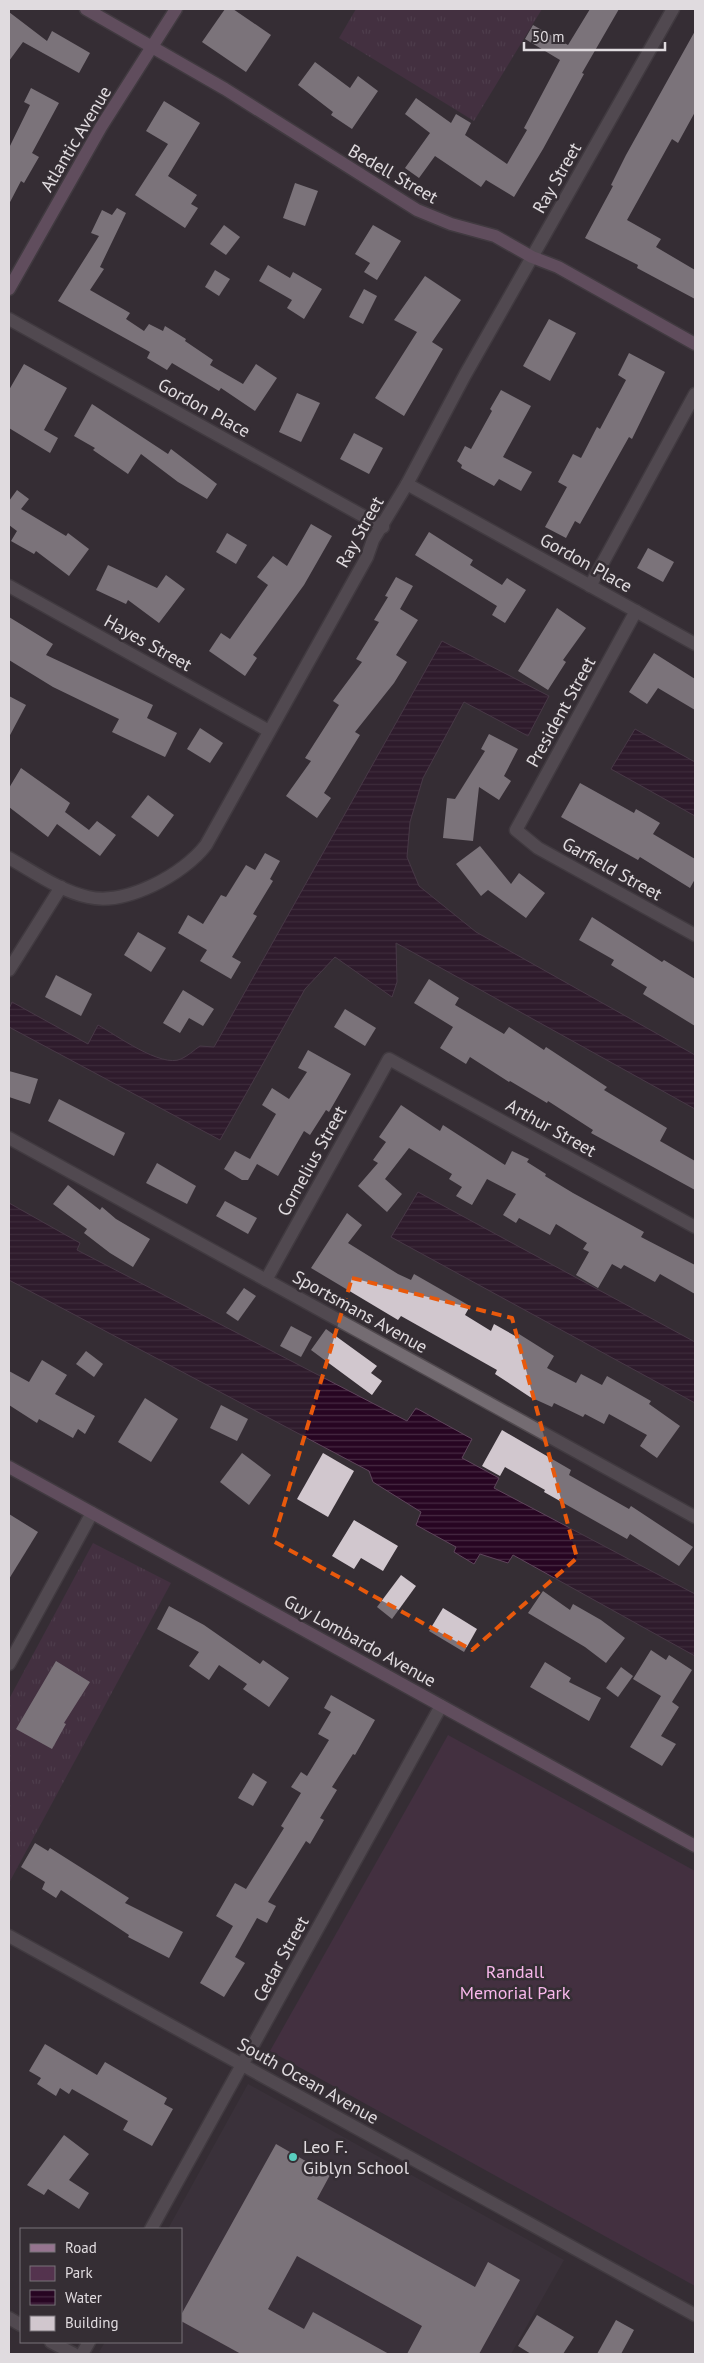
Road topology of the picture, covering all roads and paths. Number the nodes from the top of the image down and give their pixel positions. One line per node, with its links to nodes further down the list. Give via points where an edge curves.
1 (86, 9): 4 (street, Bedell Street)
2 (176, 9): 4 (street, Atlantic Avenue)
3 (673, 9): 5 (street, Ray Street)
4 (152, 47): 5 (street, Bedell Street, via 417,210 494,236); 6 (street, Atlantic Avenue)
5 (532, 257): 8 (street, Bedell Street, via 558,267); 10 (street, Ray Street)
6 (10, 282)
7 (9, 319): 11 (street, Gordon Place)
8 (695, 344)
9 (695, 394): 13 (street)
10 (407, 484): 11 (street, Ray Street); 13 (street, Gordon Place)
11 (383, 527): 16 (street, Ray Street)
12 (9, 586): 16 (street, Hayes Street)
13 (590, 586): 14 (street, Gordon Place)
14 (636, 611): 15 (street, Gordon Place); 17 (street, President Street)
15 (695, 644)
16 (269, 731): 19 (street, Ray Street, via 206,845 179,872 154,885 103,899 89,898)
17 (516, 830): 20 (street, Garfield Street, via 538,848)
18 (9, 858): 19 (street, Ray Street)
19 (61, 887): 21 (street)
20 (695, 935)
21 (9, 970)
22 (389, 1058): 24 (street, Arthur Street); 25 (street, Cornelius Street)
23 (9, 1138): 25 (street, Sportsmans Avenue)
24 (695, 1227)
25 (266, 1280): 28 (street, Sportsmans Avenue)
26 (9, 1467): 27 (street, Guy Lombardo Avenue)
27 (92, 1513): 29 (street); 30 (street, Guy Lombardo Avenue)
28 (695, 1517)
29 (9, 1664)
30 (441, 1706): 31 (street, Guy Lombardo Avenue); 33 (street, Cedar Street)
31 (695, 1846)
32 (9, 1936): 33 (street, South Ocean Avenue)
33 (243, 2065): 34 (street, Cedar Street); 35 (street, South Ocean Avenue)
34 (152, 2228)
35 (695, 2315)
36 (9, 2318): 37 (street)
37 (20, 2324)
38 (53, 2343): 40 (street)
39 (88, 2343): 41 (street)
40 (74, 2354)
41 (82, 2354)

